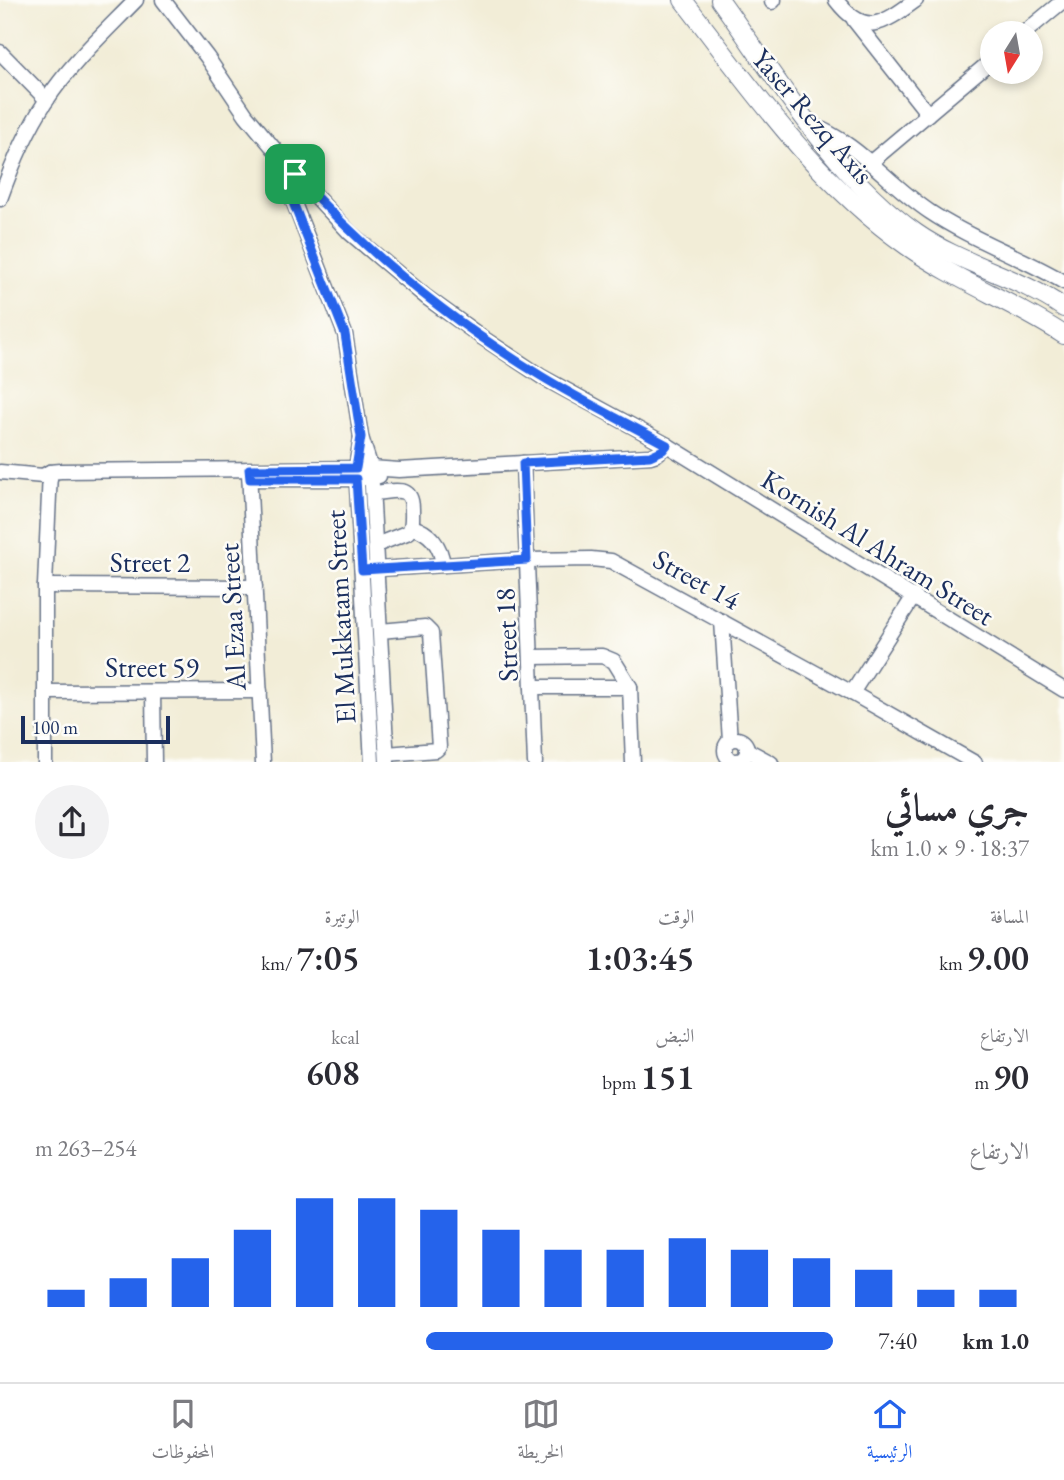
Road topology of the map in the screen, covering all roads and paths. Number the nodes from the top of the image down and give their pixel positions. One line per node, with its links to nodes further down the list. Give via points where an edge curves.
1 (136, 0): 12 (street)
2 (163, 0): 16 (street, Kornish Al Ahram Street)
3 (683, 0): 20 (main road, Yaser Rezq Axis, via 787,135 863,212 930,262)
4 (720, 0): 14 (main road, Yaser Rezq Axis)
5 (836, 0): 8 (street)
6 (916, 0): 8 (street, via 884,22)
7 (1063, 3): 9 (street)
8 (854, 20): 13 (street)
9 (1040, 21)
10 (0, 51): 12 (street)
11 (980, 70): 13 (street)
12 (47, 100): 17 (street, via 25,138)
13 (928, 114): 15 (street)
14 (808, 123): 15 (street, via 836,135); 19 (main road, Yaser Rezq Axis, via 871,195 916,233)
15 (871, 162): 18 (street, via 907,195 950,224)
16 (295, 174): 21 (street, via 292,200 345,334); 22 (street, Kornish Al Ahram Street, via 350,233 454,318 542,377)
17 (0, 199)
18 (1064, 282)
19 (1064, 308)
20 (1064, 335)
21 (361, 437): 25 (street, El Mukkatam Street); 28 (street, El Mukkatam Street)
22 (667, 445): 23 (street, via 650,456); 36 (street, Kornish Al Ahram Street)
23 (523, 463): 28 (street, via 399,470); 31 (street, Street 18)
24 (0, 472): 27 (street)
25 (356, 473): 26 (street); 28 (street); 33 (street, El Mukkatam Street)
26 (249, 474): 27 (street); 35 (street, Al Ezaa Street)
27 (48, 475): 34 (street)
28 (372, 480): 29 (street, via 409,493); 30 (street, El Mukkatam Street)
29 (412, 527): 30 (street, via 403,536); 32 (street, via 434,541)
30 (376, 545): 33 (street, El Mukkatam Street)
31 (527, 560): 32 (street, Street 14); 37 (street, Street 14, via 611,561); 39 (street, Street 18)
32 (443, 565): 33 (street, Street 14)
33 (370, 569): 38 (street, El Mukkatam Street); 54 (street, El Mukkatam Street)
34 (45, 586): 35 (street, Street 2); 44 (street)
35 (255, 587): 42 (street, Al Ezaa Street)
36 (914, 596): 43 (street, Kornish Al Ahram Street); 46 (street)
37 (722, 621): 46 (street, Street 14); 47 (street)
38 (380, 631): 49 (street, El Mukkatam Street); 49 (street, via 429,630 439,747)
39 (531, 657): 40 (street, Street 18); 41 (street, via 606,656)
40 (533, 687): 41 (street); 55 (street, Street 18)
41 (630, 687): 56 (street)
42 (260, 691): 45 (street, Street 59); 53 (street, Al Ezaa Street)
43 (1064, 691)
44 (45, 692): 45 (street, Street 59); 51 (street)
45 (153, 692): 52 (street)
46 (852, 692): 58 (street, Street 14)
47 (730, 741): 48 (street, via 743,741); 50 (street, via 726,753)
48 (747, 750): 50 (street, via 744,758); 57 (street)
49 (387, 758)
50 (732, 761)
51 (45, 762)
52 (154, 762)
53 (263, 762)
54 (372, 762)
55 (535, 762)
56 (633, 762)
57 (771, 762)
58 (975, 762)

